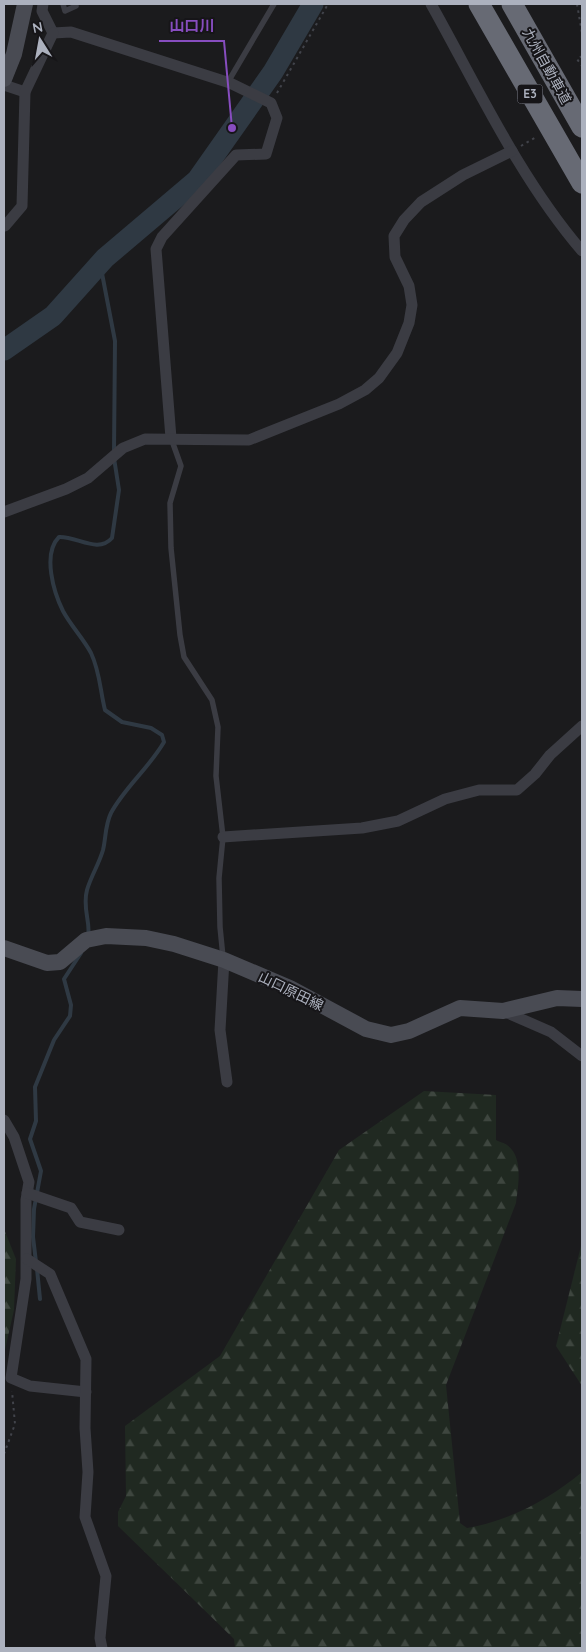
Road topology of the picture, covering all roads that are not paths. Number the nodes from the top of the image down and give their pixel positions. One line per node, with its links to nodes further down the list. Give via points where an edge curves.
1 (25, 4): 10 (main road, via 14,54)
2 (43, 4): 9 (street, via 42,11)
3 (63, 4): 4 (lane, via 65,11)
4 (75, 4)
5 (274, 4): 11 (lane)
6 (431, 4): 15 (street)
7 (480, 4): 16 (highway, 九州自動車道 / E3)
8 (512, 4): 14 (highway, 九州自動車道 / E3)
9 (53, 33): 11 (street, via 71,32); 13 (street)
10 (4, 79)
11 (229, 82): 19 (street, via 267,102 276,118 266,154 236,155 162,237 156,249)
12 (4, 85): 13 (street)
13 (25, 92): 17 (street, via 22,206)
14 (582, 127)
15 (512, 151): 18 (street); 19 (street, via 464,175 421,202 394,236 395,258 409,286 412,305 409,323 397,353 366,390 249,440)
16 (582, 183)
17 (5, 226)
18 (582, 251)
19 (171, 438): 20 (street, via 145,439 123,448 88,478); 22 (lane, via 181,466 170,502 180,635 184,657 212,700 218,727 216,776)
20 (4, 512)
21 (582, 726): 22 (street, via 517,790 479,790 445,798 398,821 362,828)
22 (223, 837): 24 (lane, via 219,878)
23 (4, 948): 24 (main road, 山口原田線, via 47,963 60,962 86,940 146,938)
24 (224, 960): 26 (main road, 山口原田線, via 290,988 366,1029 391,1035 409,1031 460,1008); 28 (street, via 220,1030)
25 (582, 999): 26 (main road, 山口原田線, via 558,998)
26 (503, 1011): 27 (street, via 550,1032)
27 (582, 1056)
28 (228, 1082)
29 (4, 1120): 30 (street, via 14,1137 29,1182)
30 (27, 1193): 31 (street, via 71,1208 80,1222); 32 (street)
31 (119, 1230)
32 (27, 1259): 33 (street, via 50,1274 86,1359); 33 (street, via 11,1378 30,1386)
33 (86, 1392): 34 (street, via 88,1472 85,1517 106,1576 100,1638)
34 (102, 1648)

